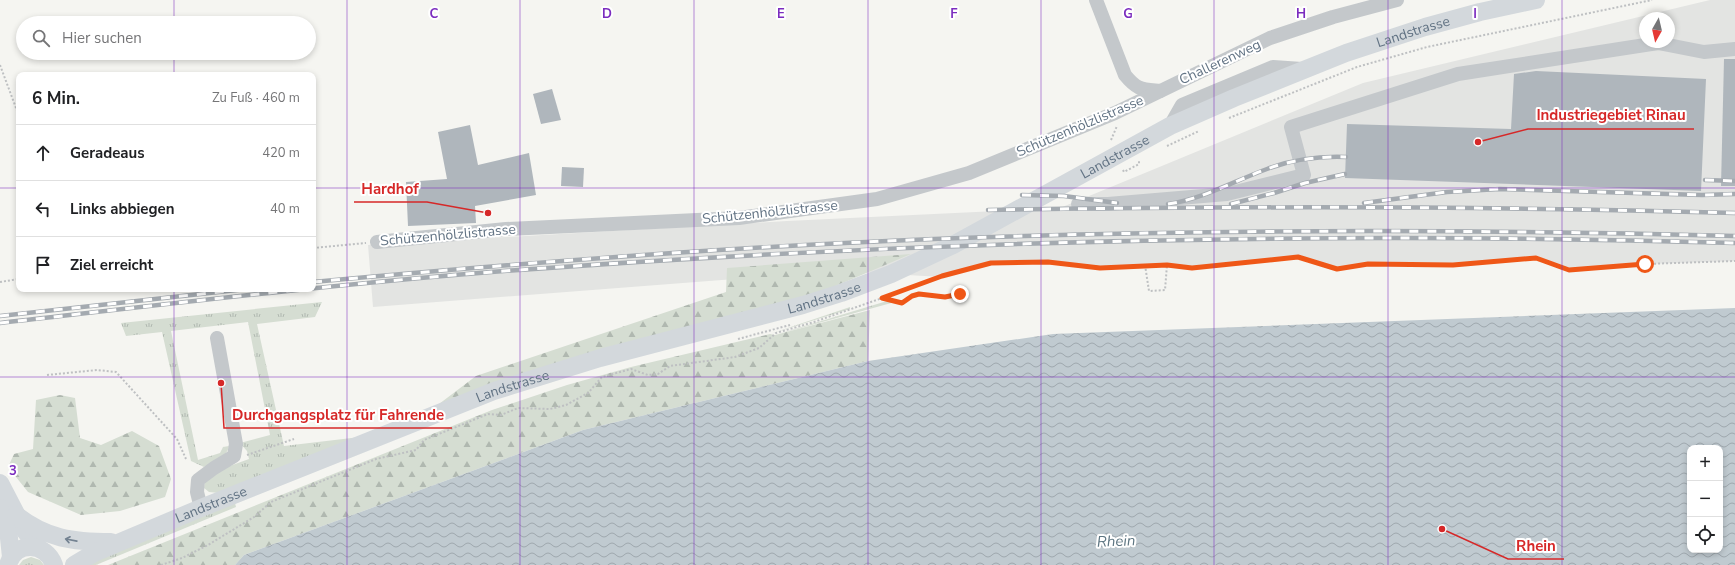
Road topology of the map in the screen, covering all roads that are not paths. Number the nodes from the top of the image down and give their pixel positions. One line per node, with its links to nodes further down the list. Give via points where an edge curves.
1 (1096, 0): 5 (street, Challerenweg, via 1125,75 1140,89)
2 (1398, 0): 5 (street, Challerenweg, via 1333,17 1270,38)
3 (1536, 0): 10 (main road, Landstrasse, via 1425,27 1302,69 1170,126 1123,160 953,245 891,274 842,293 600,358 494,391)
4 (1735, 49): 6 (street, via 1704,52 1658,43 1458,74 1291,127 1304,175 1227,194 1108,204)
5 (1160, 90): 7 (street, Schützenhölzlistrasse, via 1115,113 969,173 877,199 739,218 506,228)
6 (1078, 204)
7 (377, 242)
8 (217, 338): 10 (street, via 236,444 234,456 198,480 197,492)
9 (0, 483): 11 (main road)
10 (201, 508): 12 (main road, Landstrasse)
11 (8, 512): 12 (main road, one-way to 11, via 77,542 56,538); 14 (main road); 15 (main road)
12 (124, 541): 13 (main road, Landstrasse)
13 (94, 553): 14 (main road, Landstrasse); 16 (main road, Landstrasse)
14 (47, 555): 15 (main road, Landstrasse, via 27,547 21,549)
15 (10, 561)
16 (74, 565)

